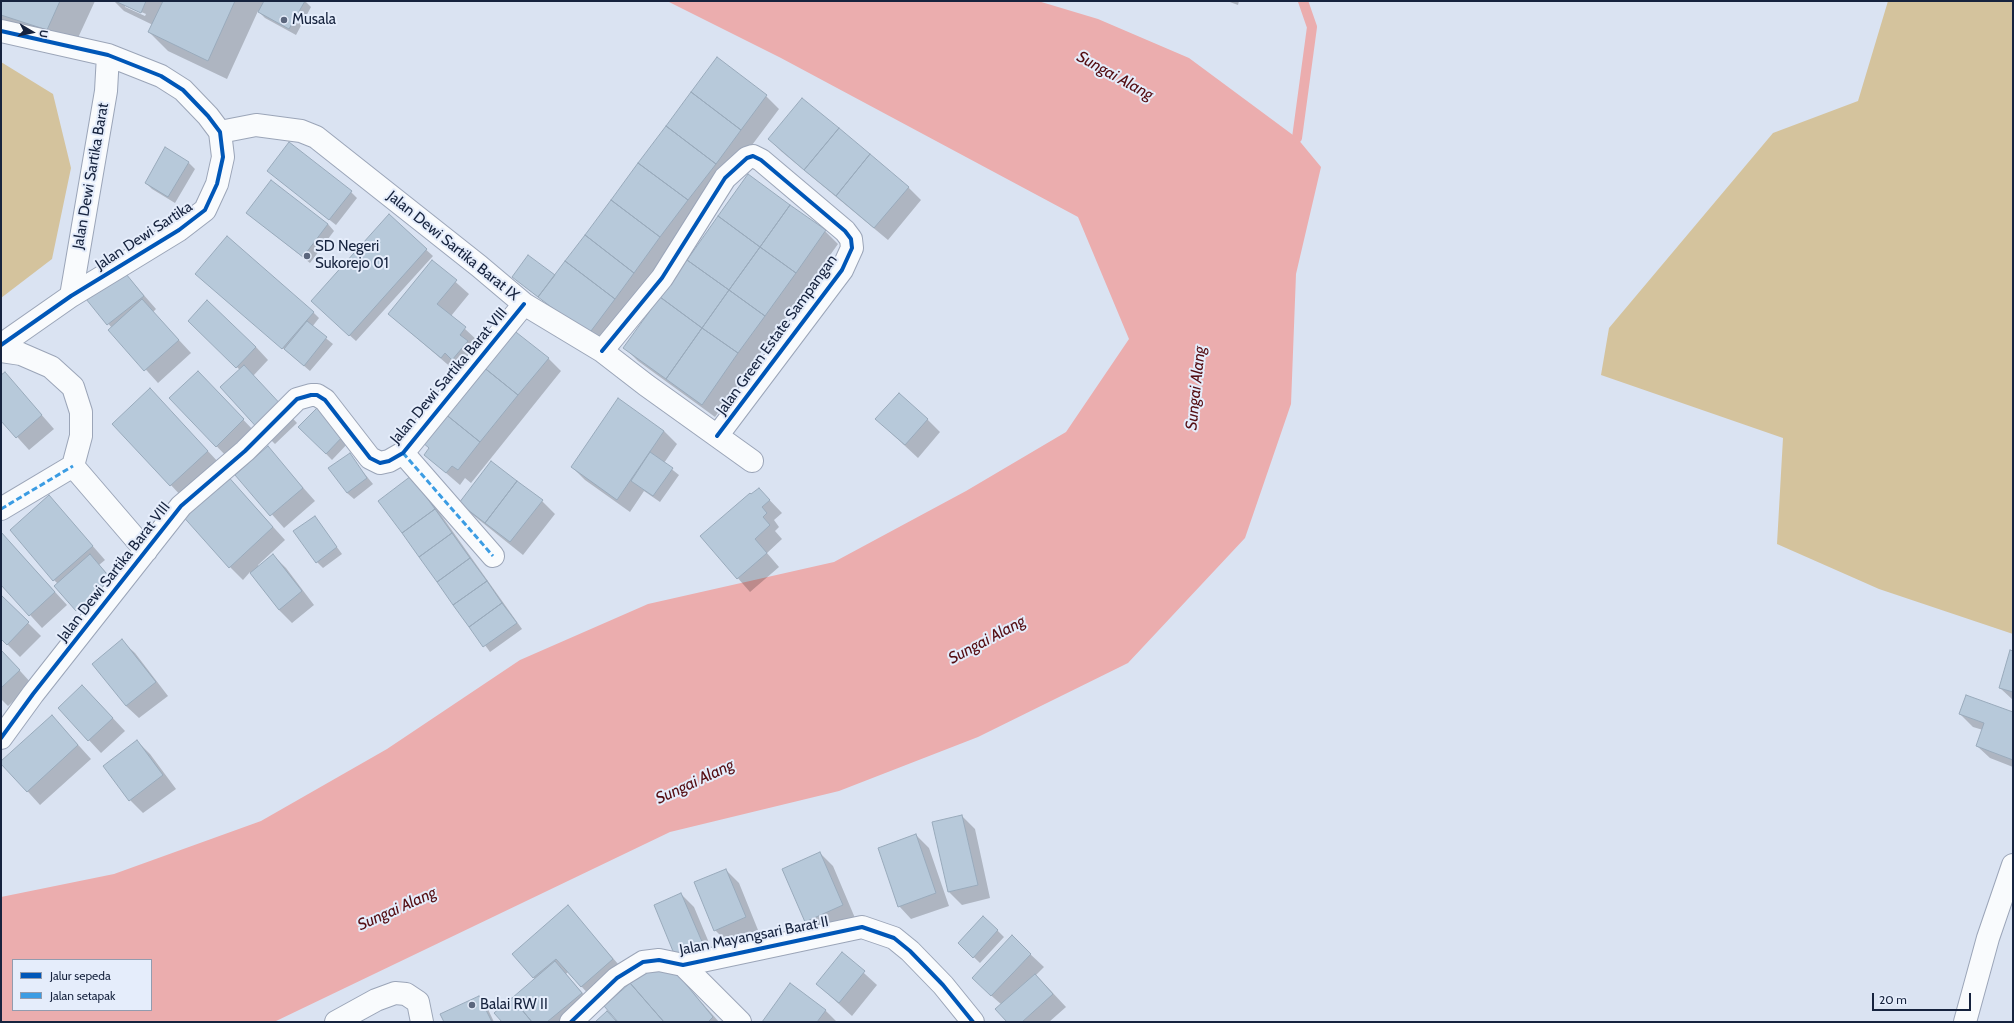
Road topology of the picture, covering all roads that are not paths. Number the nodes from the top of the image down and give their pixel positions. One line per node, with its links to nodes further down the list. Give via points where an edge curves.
1 (1, 31): 2 (street)
2 (108, 55): 3 (street, via 161,76 183,90); 4 (street, Jalan Dewi Sartika Barat, via 106,91)
3 (220, 132): 4 (street, Jalan Dewi Sartika, via 223,157 217,184 205,210 179,230); 5 (street, Jalan Dewi Sartika Barat IX, via 256,125 301,131 316,138)
4 (71, 296): 6 (street, Jalan Dewi Sartika)
5 (524, 304): 8 (street, Jalan Dewi Sartika Barat IX); 10 (street, Jalan Dewi Sartika Barat VIII)
6 (1, 345)
7 (1, 351): 12 (street, via 21,354 51,367 73,387 81,412 81,436)
8 (602, 351): 9 (street, Jalan Dewi Sartika Barat IX); 9 (street, Jalan Green Estate Sampangan, via 662,278 725,178 747,158 753,156 761,160 845,231 852,248 842,270)
9 (717, 436): 11 (street, Jalan Dewi Sartika Barat IX)
10 (403, 453): 14 (street, Jalan Dewi Sartika Barat VIII, via 389,461 380,462 370,458 325,400 317,395 304,396 297,399 245,450 181,506); 15 (street)
11 (752, 461)
12 (73, 466): 13 (street); 14 (street, Jalan Dewi Sartika Barat VIII)
13 (1, 509)
14 (146, 551): 16 (street, Jalan Dewi Sartika Barat VIII)
15 (493, 556)
16 (1, 738)
17 (2013, 865): 24 (street, via 1988,938)
18 (683, 965): 21 (street, Jalan Mayangsari Barat II, via 659,960 643,962 617,978); 22 (street); 23 (street, Jalan Mayangsari Barat II, via 862,927 894,938 910,950)
19 (336, 1022): 20 (street, via 376,1000 395,994 406,994 418,1002)
20 (422, 1022)
21 (571, 1022)
22 (740, 1022)
23 (973, 1022)
24 (1965, 1022)

